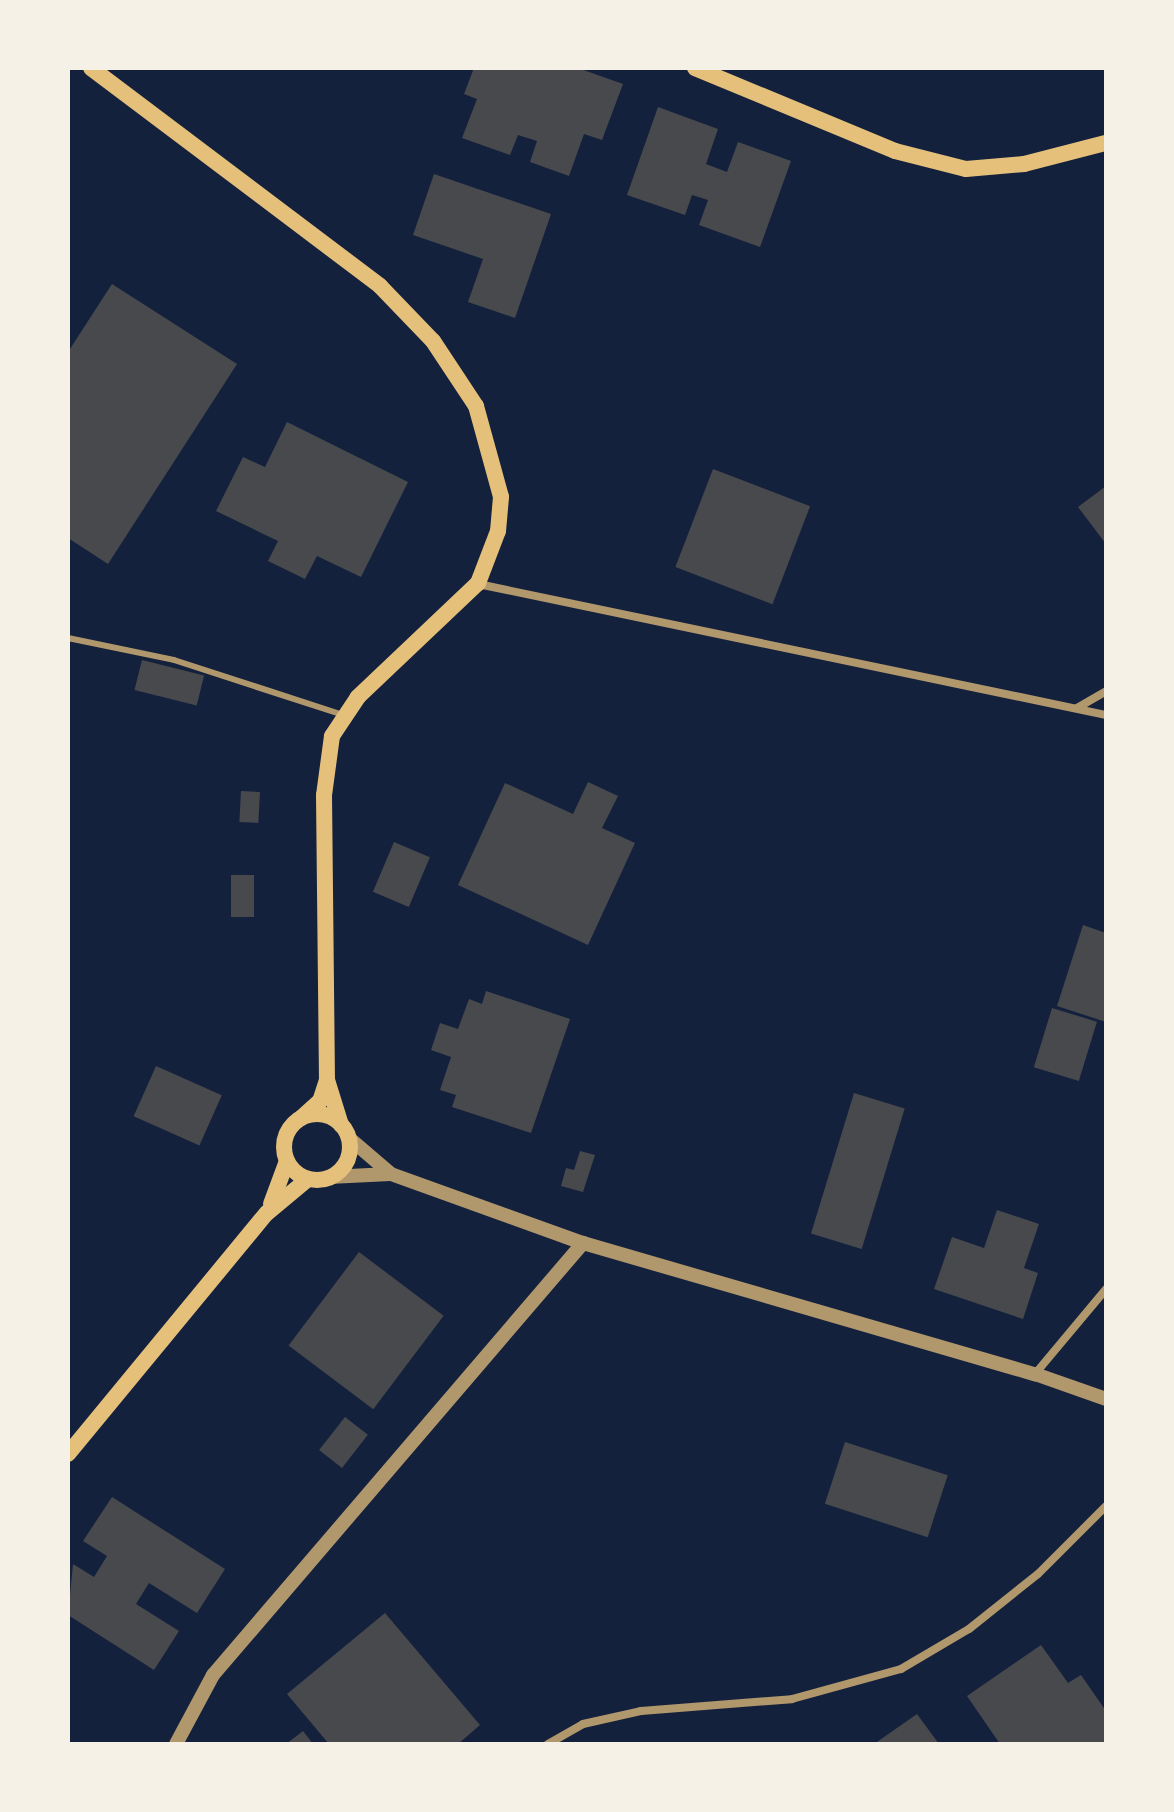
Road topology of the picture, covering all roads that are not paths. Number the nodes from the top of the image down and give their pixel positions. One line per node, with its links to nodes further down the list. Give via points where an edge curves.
1 (91, 68): 4 (main road, via 380,286 433,341 476,406 501,497 498,531)
2 (695, 68): 3 (main road, via 854,136 966,169 1024,164)
3 (1106, 143)
4 (478, 583): 7 (street); 8 (main road)
5 (68, 638): 8 (lane, via 174,660)
6 (1106, 691): 7 (street)
7 (1076, 708): 9 (street)
8 (343, 715): 10 (main road, via 332,736 324,795)
9 (1106, 715)
10 (327, 1080): 11 (main road, via 320,1101); 12 (main road)
11 (301, 1118): 12 (main road, via 322,1114); 13 (main road, via 285,1137)
12 (345, 1131): 14 (street); 15 (main road, via 346,1162)
13 (287, 1161): 16 (main road); 17 (main road)
14 (391, 1174): 15 (street); 18 (street)
15 (329, 1177): 16 (main road)
16 (308, 1179): 17 (main road)
17 (267, 1213): 22 (main road)
18 (583, 1243): 20 (street); 24 (street, via 213,1675)
19 (1106, 1289): 20 (street)
20 (1035, 1374): 21 (street)
21 (1106, 1399)
22 (68, 1454)
23 (1106, 1506): 25 (street, via 1038,1574 969,1629 901,1669 792,1699 641,1711 583,1724)
24 (176, 1744)
25 (548, 1744)

